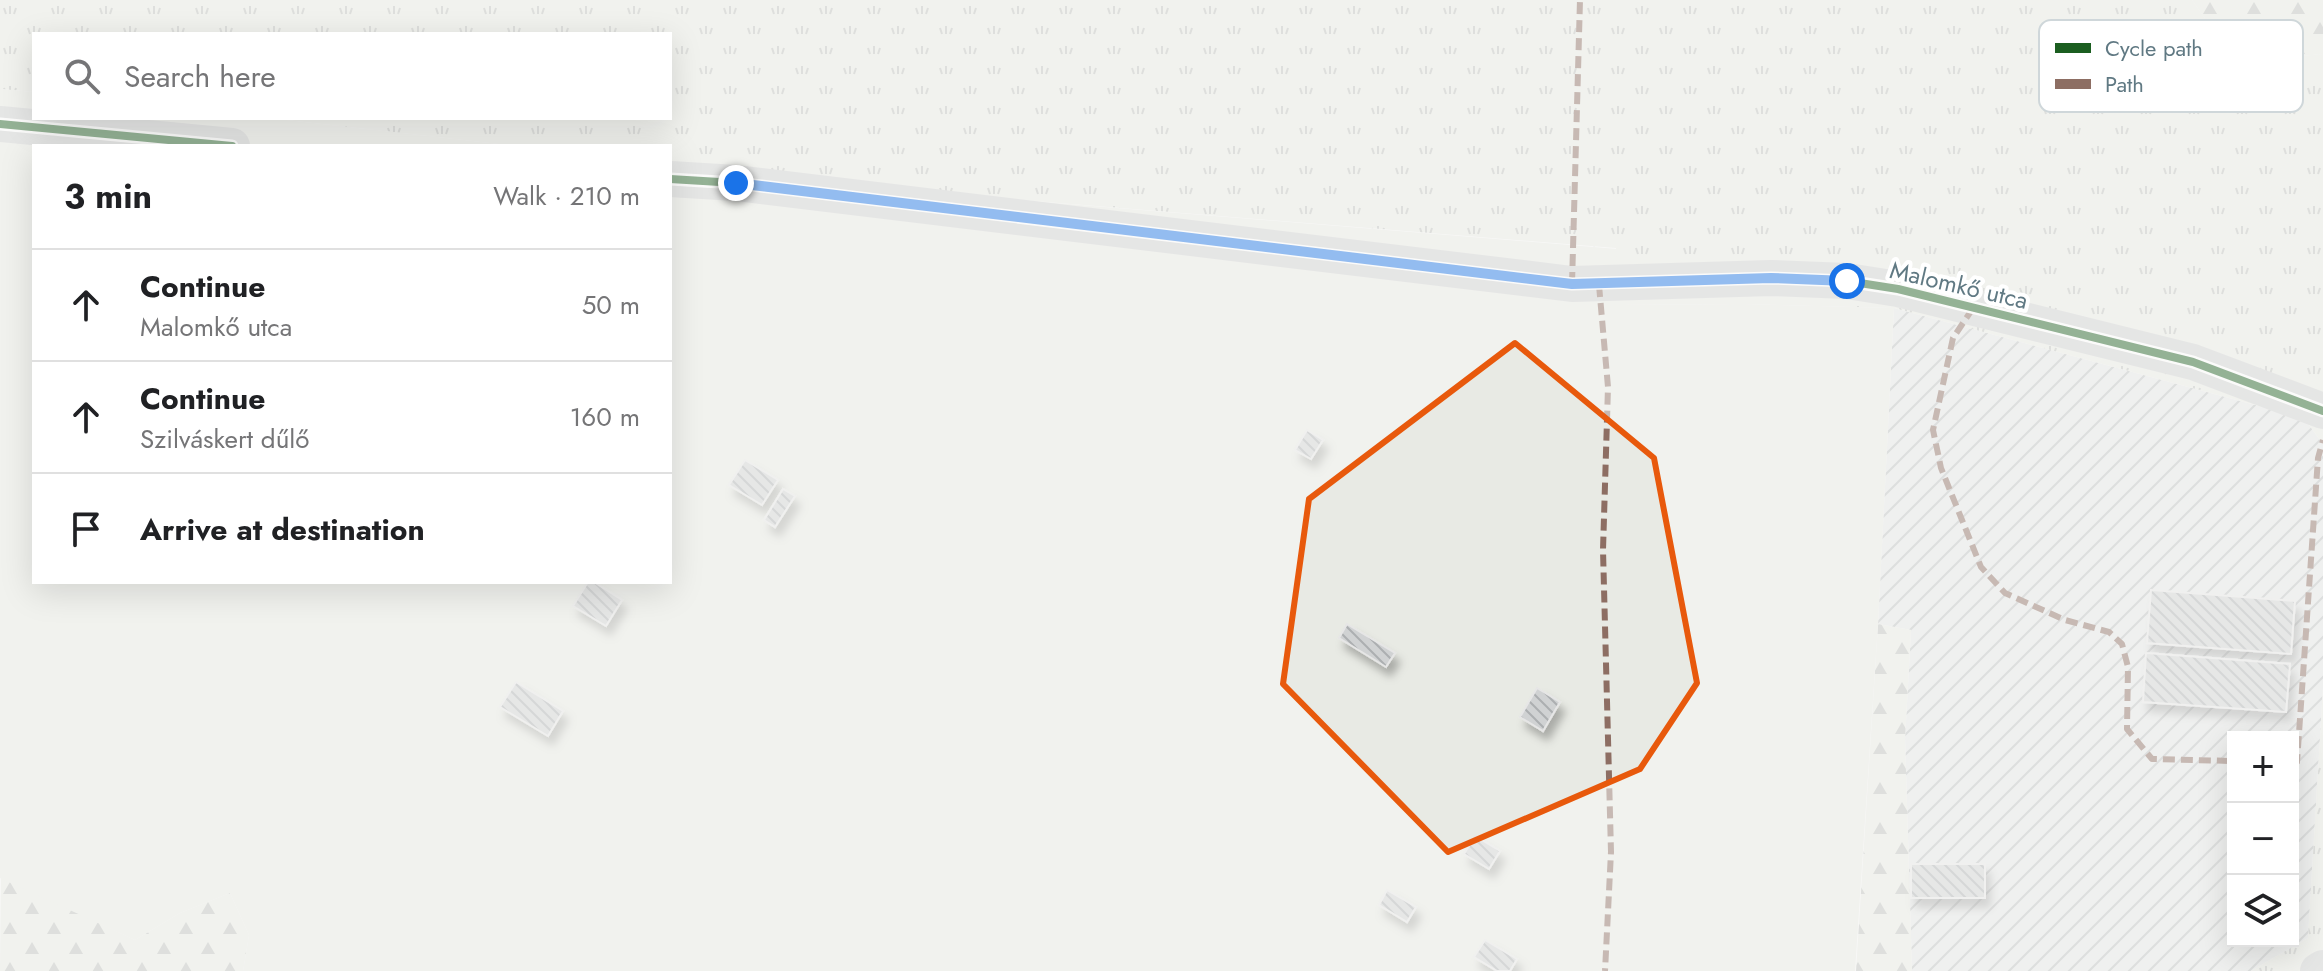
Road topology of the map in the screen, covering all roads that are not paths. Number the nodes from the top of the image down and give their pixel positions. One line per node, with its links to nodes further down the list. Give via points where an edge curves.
1 (0, 124): 2 (street)
2 (211, 144)
3 (672, 179): 4 (street, Malomkő utca, via 1572,284 1847,281 2193,362)
4 (2323, 411)

